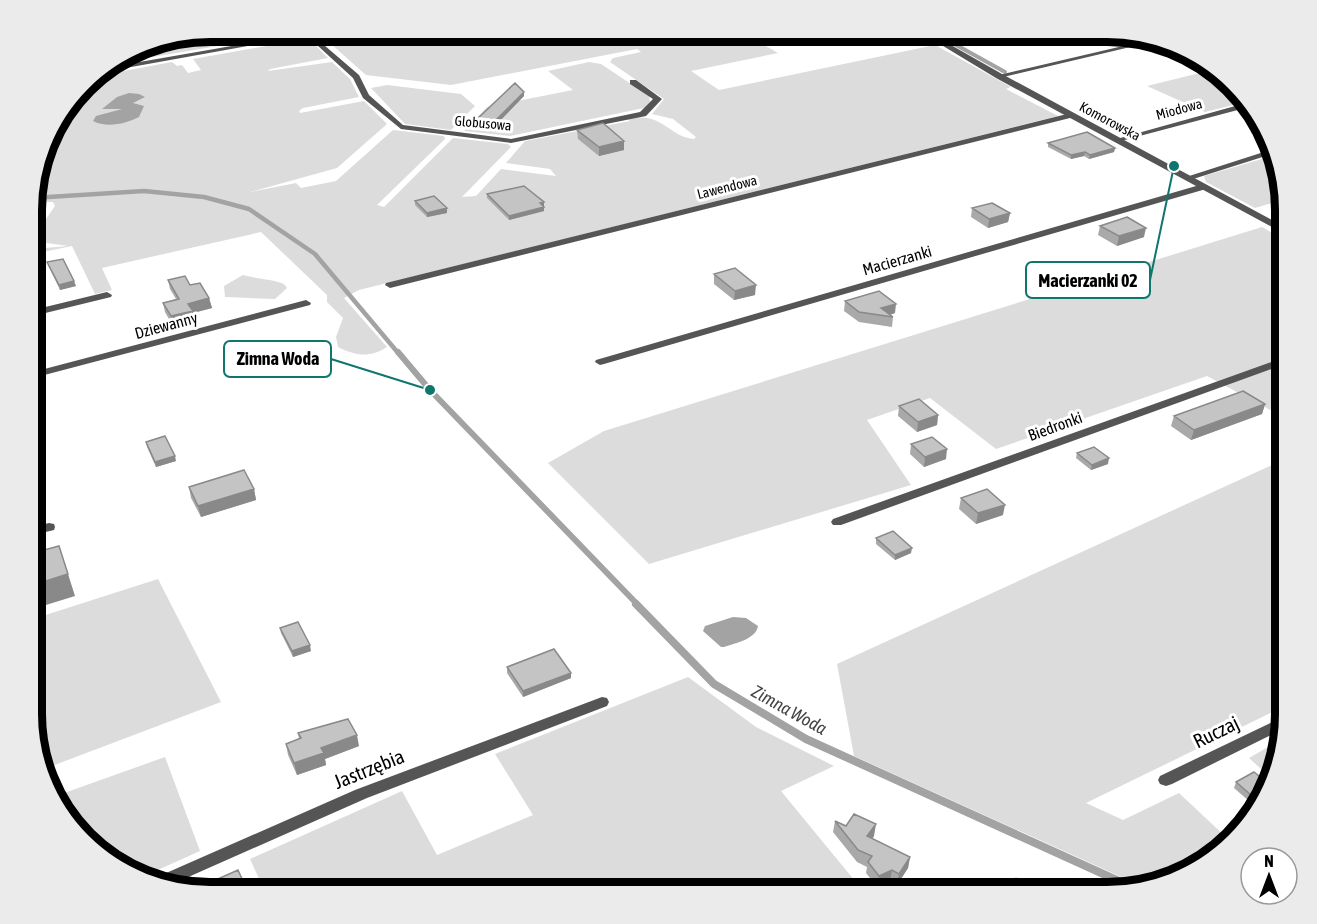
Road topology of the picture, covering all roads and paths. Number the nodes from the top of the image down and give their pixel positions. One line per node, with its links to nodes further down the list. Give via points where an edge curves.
1 (263, 42): 5 (street)
2 (317, 42): 7 (street, Globusowa, via 356,77 366,96 401,128 511,141 523,139 643,114 658,99)
3 (940, 42): 6 (street, Komorowska)
4 (1136, 45): 6 (street)
5 (122, 67)
6 (999, 76): 9 (street, Komorowska)
7 (633, 82)
8 (1239, 107): 10 (street, Miodowa)
9 (1071, 116): 10 (street, Komorowska); 15 (street, Lawendowa)
10 (1117, 140): 12 (street, Komorowska)
11 (1265, 154): 12 (street)
12 (1187, 178): 13 (street, Komorowska)
13 (1203, 187): 14 (street, Komorowska); 19 (street, Macierzanki)
14 (1275, 226)
15 (390, 285)
16 (107, 295): 18 (street)
17 (306, 303): 21 (street, Dziewanny)
18 (42, 310)
19 (600, 362)
20 (1275, 364): 22 (street, Biedronki)
21 (42, 373)
22 (837, 522)
23 (49, 527): 24 (street)
24 (42, 529)
25 (602, 702): 28 (street, Jastrzębia, via 360,794)
26 (1275, 726): 27 (street, Ruczaj)
27 (1166, 780)
28 (171, 877)

